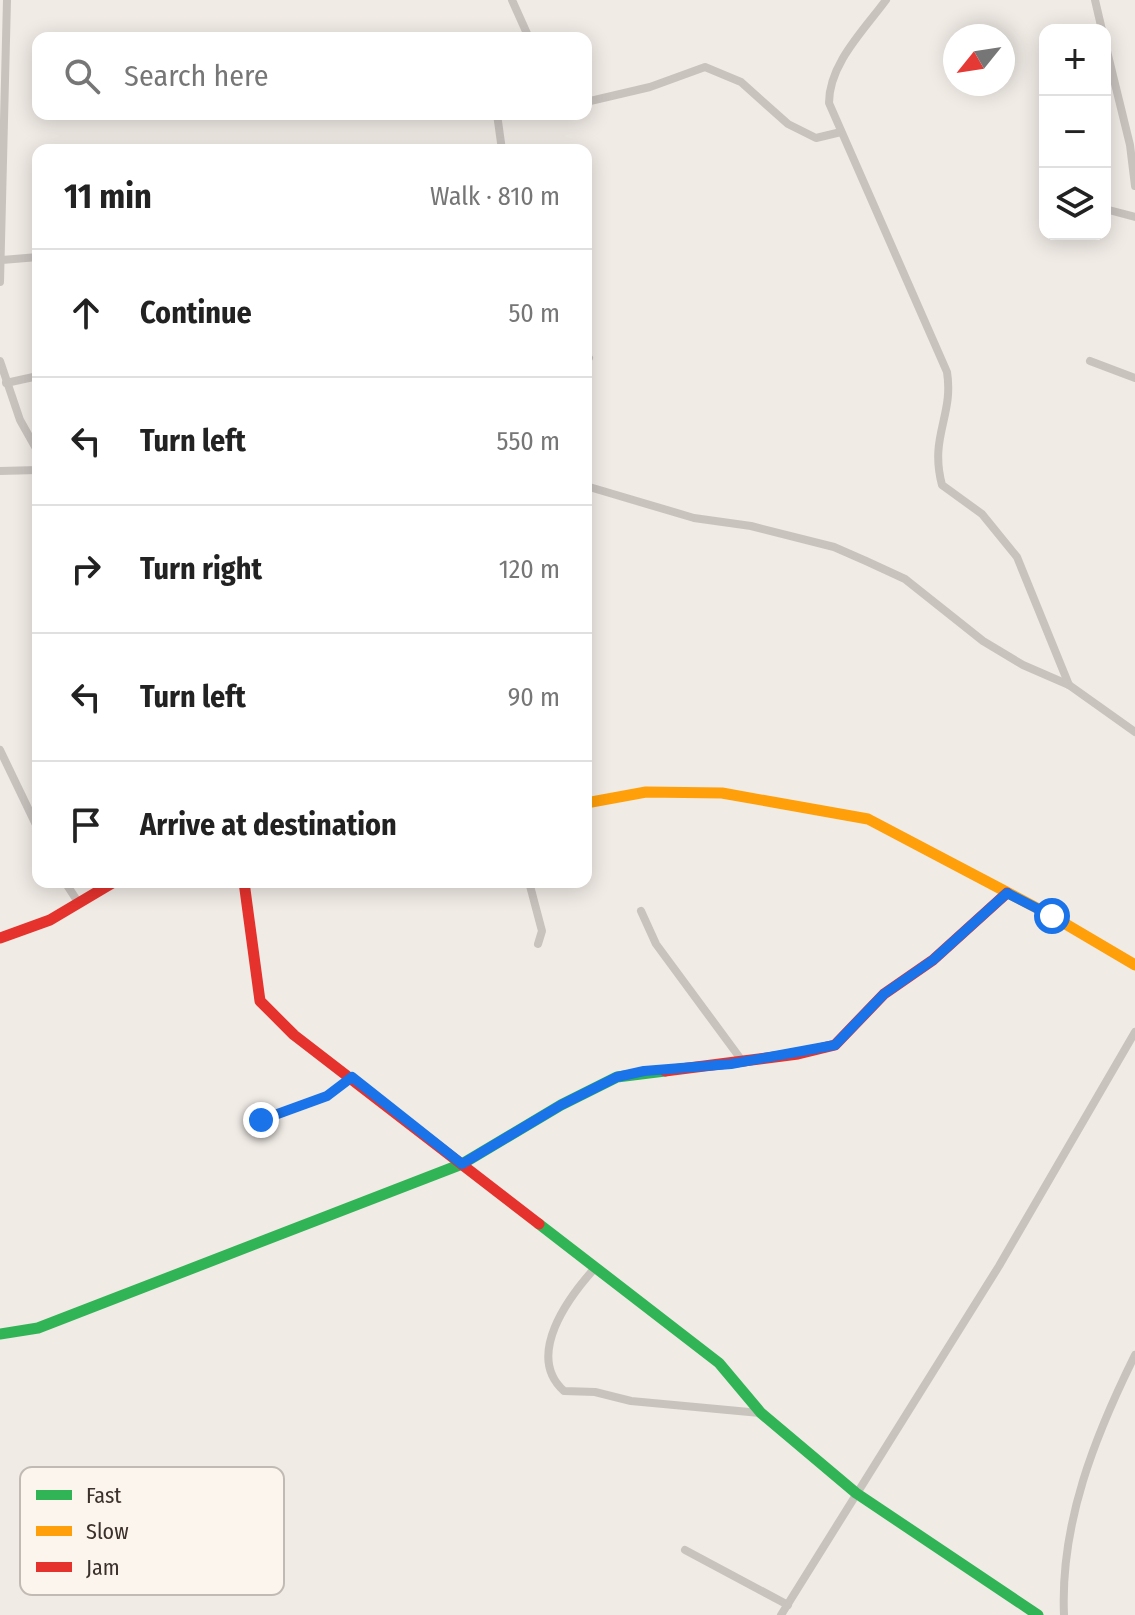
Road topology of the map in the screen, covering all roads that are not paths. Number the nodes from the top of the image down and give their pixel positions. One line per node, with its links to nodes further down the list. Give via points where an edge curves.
1 (7, 0): 13 (street)
2 (512, 0): 6 (street)
3 (886, 0): 10 (street, via 847,52 832,84 829,103)
4 (1095, 0): 5 (street)
5 (1101, 24)
6 (526, 32)
7 (1111, 67): 12 (street)
8 (592, 101): 10 (street, via 705,67 741,82 788,124 816,138)
9 (498, 120): 11 (street)
10 (841, 132): 28 (street, via 947,372 950,396 935,450 942,485 982,514 1017,557)
11 (501, 144)
12 (1135, 186)
13 (2, 187): 17 (street)
14 (1111, 211): 15 (street)
15 (1135, 217)
16 (32, 258): 17 (street)
17 (2, 260): 18 (street)
18 (0, 282)
19 (0, 361): 23 (street)
20 (1090, 361): 22 (street)
21 (32, 377): 23 (street)
22 (1135, 378)
23 (6, 383): 24 (street)
24 (32, 441)
25 (32, 470): 26 (street)
26 (0, 471)
27 (592, 488): 28 (street, via 694,518 834,547 905,579 983,641)
28 (1069, 685): 29 (street)
29 (1135, 732)
30 (0, 750): 32 (street)
31 (592, 802): 37 (street, via 646,792 707,793 824,809 868,819)
32 (32, 817)
33 (69, 888): 38 (street)
34 (103, 888): 38 (street)
35 (245, 888): 45 (street, via 260,1001 294,1035)
36 (531, 888): 41 (street, via 542,931)
37 (1007, 893): 42 (street); 44 (street, via 933,960 884,994 835,1045)
38 (78, 902): 40 (street, via 50,920)
39 (641, 911): 44 (street, via 656,944)
40 (0, 938)
41 (538, 944)
42 (1135, 965)
43 (1135, 1032): 52 (street, via 999,1266)
44 (743, 1062): 47 (street, via 617,1077 550,1110)
45 (352, 1077): 46 (street, via 327,1096); 47 (street)
46 (261, 1120)
47 (462, 1164): 48 (street); 49 (street, via 38,1328)
48 (594, 1269): 51 (street, via 719,1363); 51 (street, via 557,1318 549,1357 551,1374 564,1391)
49 (0, 1334)
50 (1135, 1355): 57 (street, via 1081,1481 1064,1574)
51 (761, 1413): 52 (street)
52 (856, 1493): 54 (street); 56 (street)
53 (685, 1550): 54 (street)
54 (788, 1605): 55 (street)
55 (781, 1615)
56 (1038, 1615)
57 (1064, 1615)

